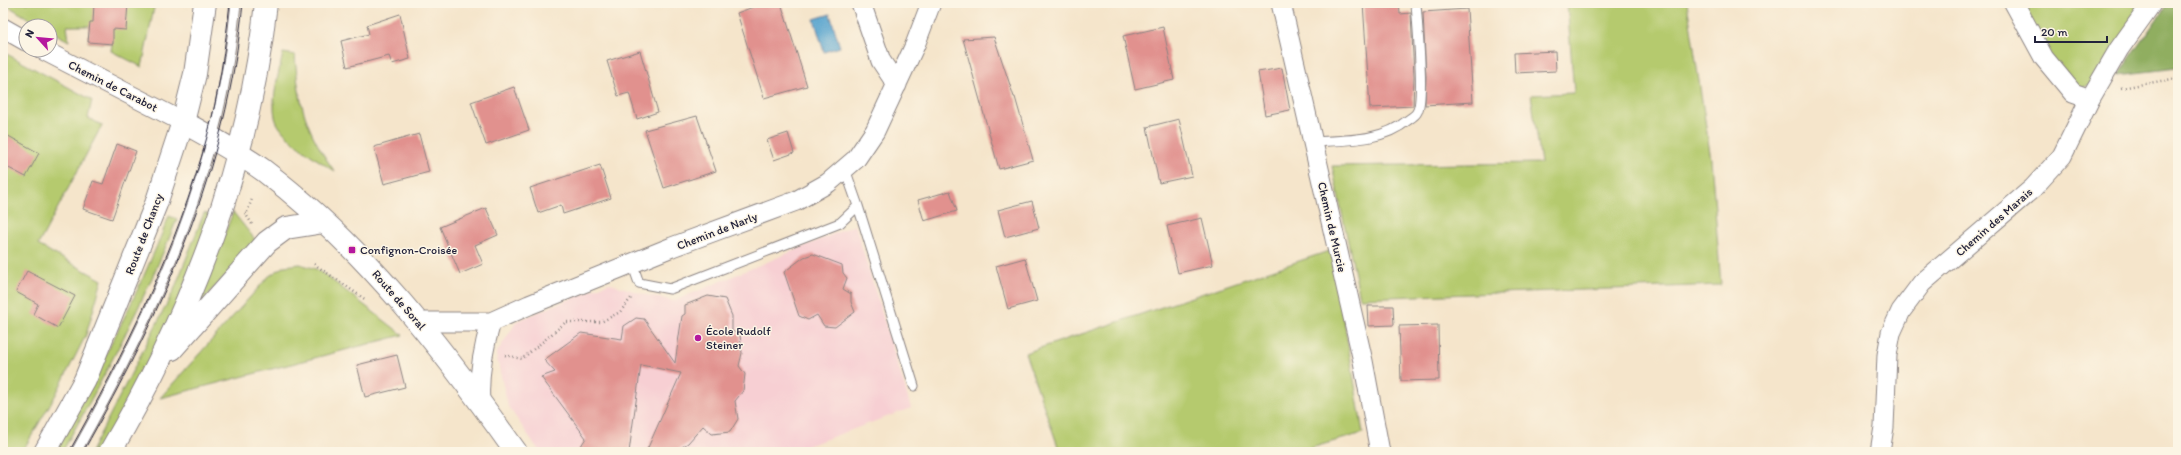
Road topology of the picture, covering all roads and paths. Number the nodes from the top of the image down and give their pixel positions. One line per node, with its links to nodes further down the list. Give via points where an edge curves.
1 (205, 3): 16 (main road, Route de Chancy, via 197,60)
2 (236, 3): 17 (lane, via 226,80)
3 (266, 3): 19 (main road, via 257,78)
4 (861, 3): 14 (street, via 882,61)
5 (931, 3): 14 (street, Chemin de Narly)
6 (1416, 3): 18 (lane, via 1420,70 1420,99 1417,112 1403,125 1385,134)
7 (2014, 3): 15 (street, via 2044,58 2073,93)
8 (2152, 3): 15 (street, Chemin des Marais, via 2119,49)
9 (1285, 4): 18 (street, Chemin de Murcie)
10 (3, 28): 11 (street)
11 (18, 36)
12 (58, 58): 16 (street, Chemin de Carabot)
13 (2178, 78): 15 (path, via 2111,90)
14 (897, 85): 20 (street, Chemin de Narly, via 867,146)
15 (2090, 99): 42 (street, Chemin des Marais, via 2062,156 2033,188 1922,283 1900,311 1891,333 1887,355 1884,427)
16 (183, 122): 17 (main road, Route de Soral); 37 (main road, Route de Chancy, via 156,204 123,290 85,380)
17 (213, 139): 19 (main road, Route de Soral); 38 (lane, via 194,204 165,278 123,366)
18 (1312, 142): 41 (street, Chemin de Murcie, via 1363,361)
19 (239, 154): 25 (main road, Route de Soral); 34 (main road, via 199,272)
20 (845, 170): 22 (lane); 28 (street, Chemin de Narly, via 796,201)
21 (252, 199): 24 (path)
22 (858, 206): 29 (lane, via 840,223 670,289); 35 (lane)
23 (242, 210): 24 (path)
24 (246, 214): 26 (path)
25 (324, 222): 31 (main road, Route de Soral, via 387,285); 34 (main road, via 286,228 267,242)
26 (256, 230)
27 (314, 264): 30 (path)
28 (632, 264): 29 (lane); 32 (street, Chemin de Narly)
29 (639, 283): 33 (path, via 629,303 620,312 601,322 566,322 522,359)
30 (372, 305)
31 (419, 322): 32 (street, Chemin de Narly); 36 (main road, Route de Soral)
32 (491, 322): 36 (street, via 483,350 479,379)
33 (503, 354)
34 (155, 368): 39 (main road)
35 (914, 386)
36 (480, 402): 40 (main road, Route de Soral)
37 (45, 452)
38 (76, 452)
39 (110, 452)
40 (516, 452)
41 (1380, 452)
42 (1880, 452)

